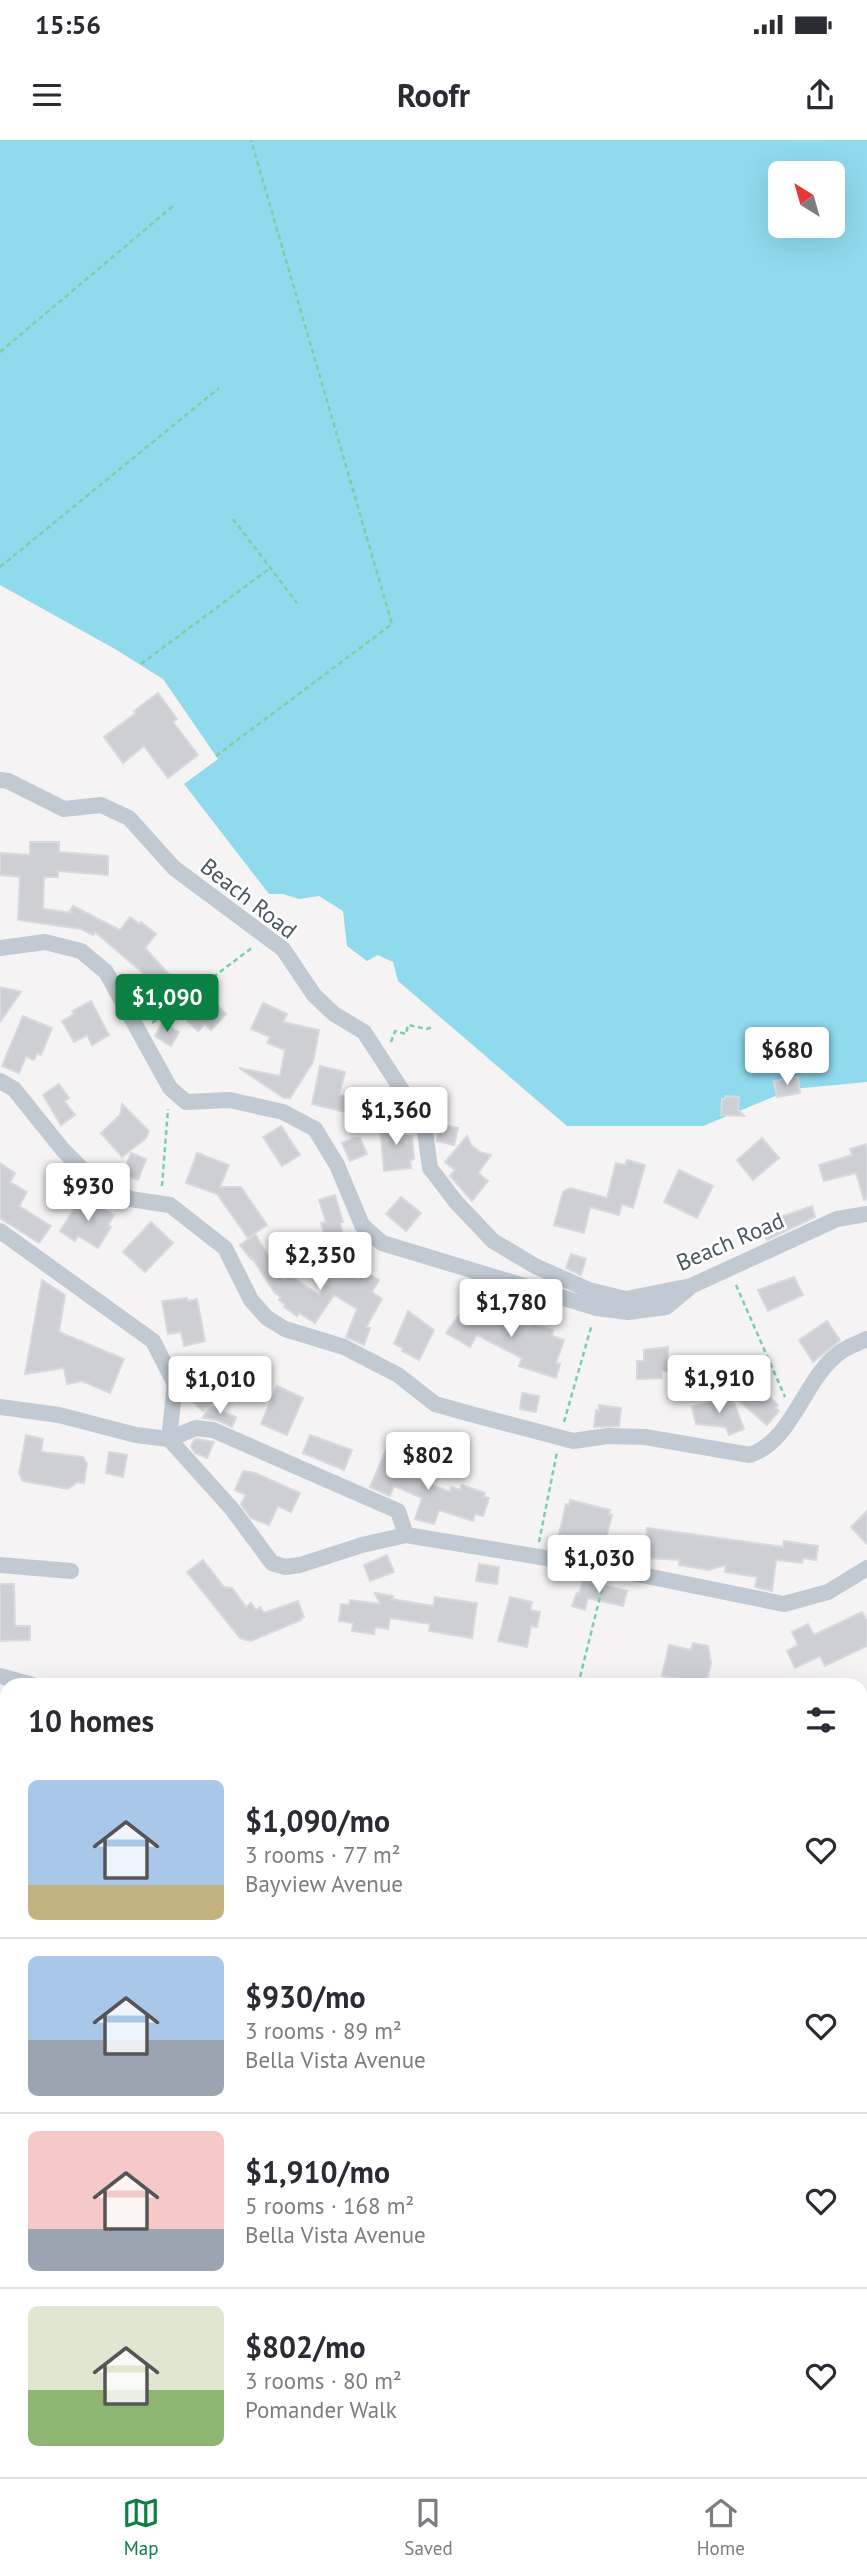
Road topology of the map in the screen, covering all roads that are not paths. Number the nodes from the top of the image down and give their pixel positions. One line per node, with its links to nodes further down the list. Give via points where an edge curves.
1 (0, 780): 6 (street, Beach Road, via 64,809 101,805 129,818 174,868 283,949 314,995 364,1032 424,1124 430,1168 493,1241 589,1290 626,1299)
2 (0, 948): 6 (street, via 45,942 81,951 106,972 170,1088 186,1102 230,1100 283,1112 315,1129 337,1165 362,1225 382,1243 597,1308 628,1312 666,1307)
3 (0, 1081): 7 (street, via 14,1089 82,1169 130,1199 170,1205 225,1248 251,1300 267,1318 285,1329 344,1347 398,1375 435,1404 573,1441 645,1437 750,1455 763,1451 842,1351)
4 (867, 1214): 6 (street, Beach Road, via 837,1219)
5 (0, 1231): 9 (street, via 153,1341 175,1384)
6 (691, 1286)
7 (867, 1339)
8 (0, 1407): 9 (street)
9 (169, 1439): 10 (street, via 196,1427 213,1430 398,1511); 10 (street, via 232,1509 272,1563 300,1565)
10 (406, 1535): 12 (street, via 607,1568 784,1604 828,1592)
11 (0, 1565): 13 (street)
12 (867, 1568)
13 (71, 1571)

